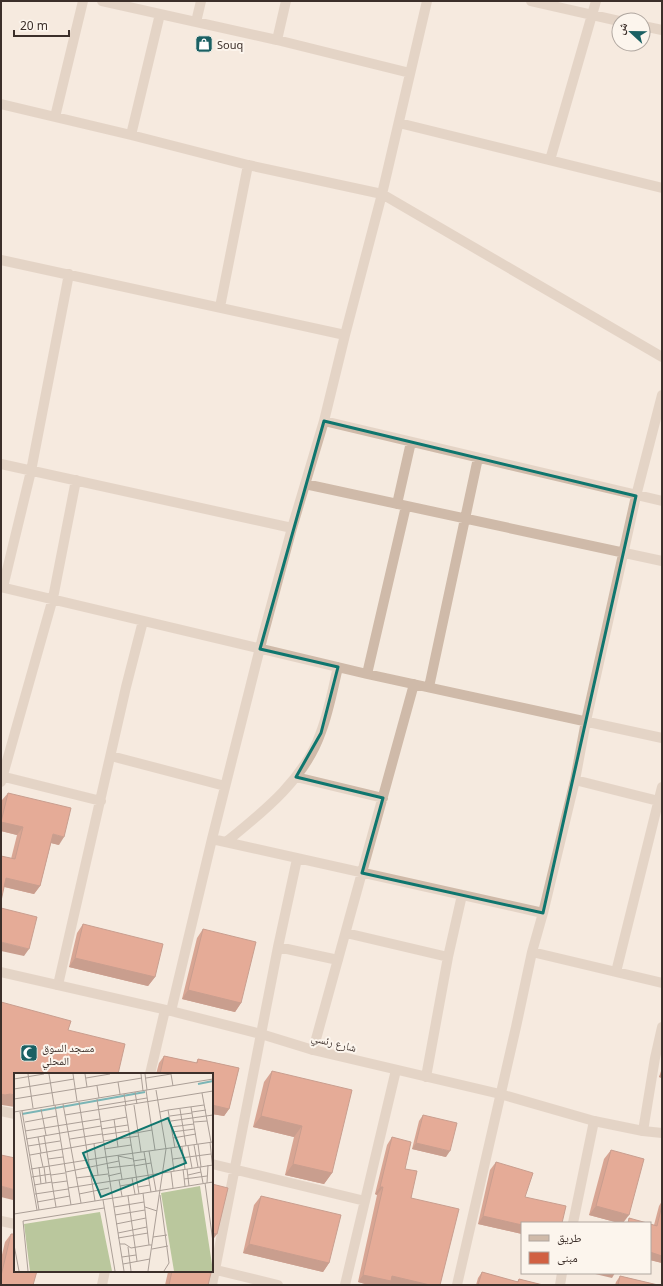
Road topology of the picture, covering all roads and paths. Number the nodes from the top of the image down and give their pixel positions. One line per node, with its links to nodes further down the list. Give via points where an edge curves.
1 (82, 1): 18 (street)
2 (102, 1): 8 (street)
3 (201, 1): 12 (street)
4 (286, 1): 15 (street)
5 (427, 1): 16 (street)
6 (531, 1): 10 (street)
7 (596, 1): 10 (street)
8 (128, 4): 9 (street)
9 (160, 14): 12 (street); 20 (street)
10 (592, 15): 11 (street); 21 (street)
11 (611, 19)
12 (196, 22): 15 (street)
13 (651, 28): 14 (street)
14 (662, 30)
15 (277, 40): 16 (street)
16 (410, 73): 19 (street)
17 (1, 104): 18 (street)
18 (55, 117): 20 (street)
19 (399, 123): 21 (street); 24 (street)
20 (131, 135): 22 (street)
21 (550, 160): 23 (street)
22 (248, 165): 24 (street); 27 (street)
23 (662, 188)
24 (382, 194): 28 (street); 29 (street)
25 (1, 260): 26 (street)
26 (69, 274): 27 (street); 35 (street)
27 (220, 307): 28 (street)
28 (345, 335): 31 (street)
29 (662, 356)
30 (662, 395): 38 (street)
31 (324, 421): 32 (street); 37 (street)
32 (411, 442): 33 (street); 40 (street)
33 (478, 458): 38 (street); 41 (street)
34 (1, 464): 35 (street)
35 (31, 471): 36 (street); 45 (street)
36 (76, 480): 42 (street); 46 (street)
37 (305, 484): 40 (street); 42 (street)
38 (636, 496): 39 (street); 43 (street)
39 (662, 501)
40 (402, 505): 41 (street); 50 (street)
41 (466, 519): 43 (street); 52 (street)
42 (292, 528): 48 (street)
43 (624, 552): 44 (street); 53 (street)
44 (662, 561)
45 (2, 587): 46 (street)
46 (53, 598): 47 (street); 57 (street)
47 (143, 621): 48 (street); 55 (street)
48 (260, 649): 49 (street); 59 (street)
49 (338, 667): 50 (street); 56 (street, via 321,733 310,757)
50 (367, 674): 51 (street)
51 (414, 684): 52 (street); 61 (street)
52 (429, 687): 53 (street)
53 (586, 721): 54 (street); 58 (street)
54 (662, 738)
55 (111, 756): 59 (street); 63 (street)
56 (296, 777): 61 (street); 65 (street, via 268,806)
57 (2, 778): 63 (street)
58 (575, 780): 62 (street); 69 (street)
59 (226, 786): 64 (street)
60 (662, 787): 62 (street)
61 (383, 798): 67 (street)
62 (660, 801): 76 (street)
63 (101, 802): 78 (street)
64 (212, 839): 65 (street); 79 (street)
65 (226, 842): 66 (street)
66 (297, 859): 67 (street); 71 (street)
67 (362, 873): 68 (street); 70 (street)
68 (462, 896): 69 (street); 73 (street)
69 (543, 913): 72 (street)
70 (346, 932): 73 (street); 74 (street)
71 (278, 947): 74 (street); 81 (street)
72 (532, 952): 76 (street); 86 (street)
73 (448, 957): 85 (street)
74 (338, 960): 82 (street)
75 (1, 972): 78 (street, شارع رئسي)
76 (616, 972): 77 (street)
77 (662, 983)
78 (58, 985): 79 (street, شارع رئسي)
79 (168, 1010): 81 (street, شارع رئسي); 84 (street)
80 (662, 1026): 90 (street)
81 (261, 1034): 82 (street, شارع رئسي); 93 (street)
82 (313, 1050): 83 (street, شارع رئسي)
83 (396, 1070): 85 (street, شارع رئسي); 94 (street)
84 (150, 1073)
85 (426, 1077): 86 (street, شارع رئسي)
86 (500, 1094): 89 (street, شارع رئسي); 105 (street)
87 (1, 1111): 88 (street)
88 (14, 1114)
89 (594, 1121): 90 (street, شارع رئسي); 96 (street)
90 (643, 1131): 91 (street, شارع رئسي)
91 (662, 1133)
92 (213, 1164): 93 (street)
93 (234, 1170): 94 (street); 98 (street)
94 (365, 1201): 104 (street)
95 (1, 1221): 97 (street)
96 (573, 1222)
97 (14, 1224)
98 (214, 1270): 102 (street); 103 (street)
99 (105, 1272): 101 (street)
100 (562, 1274): 106 (street)
101 (102, 1285)
102 (212, 1285)
103 (278, 1285)
104 (345, 1285)
105 (457, 1285)
106 (560, 1285)

